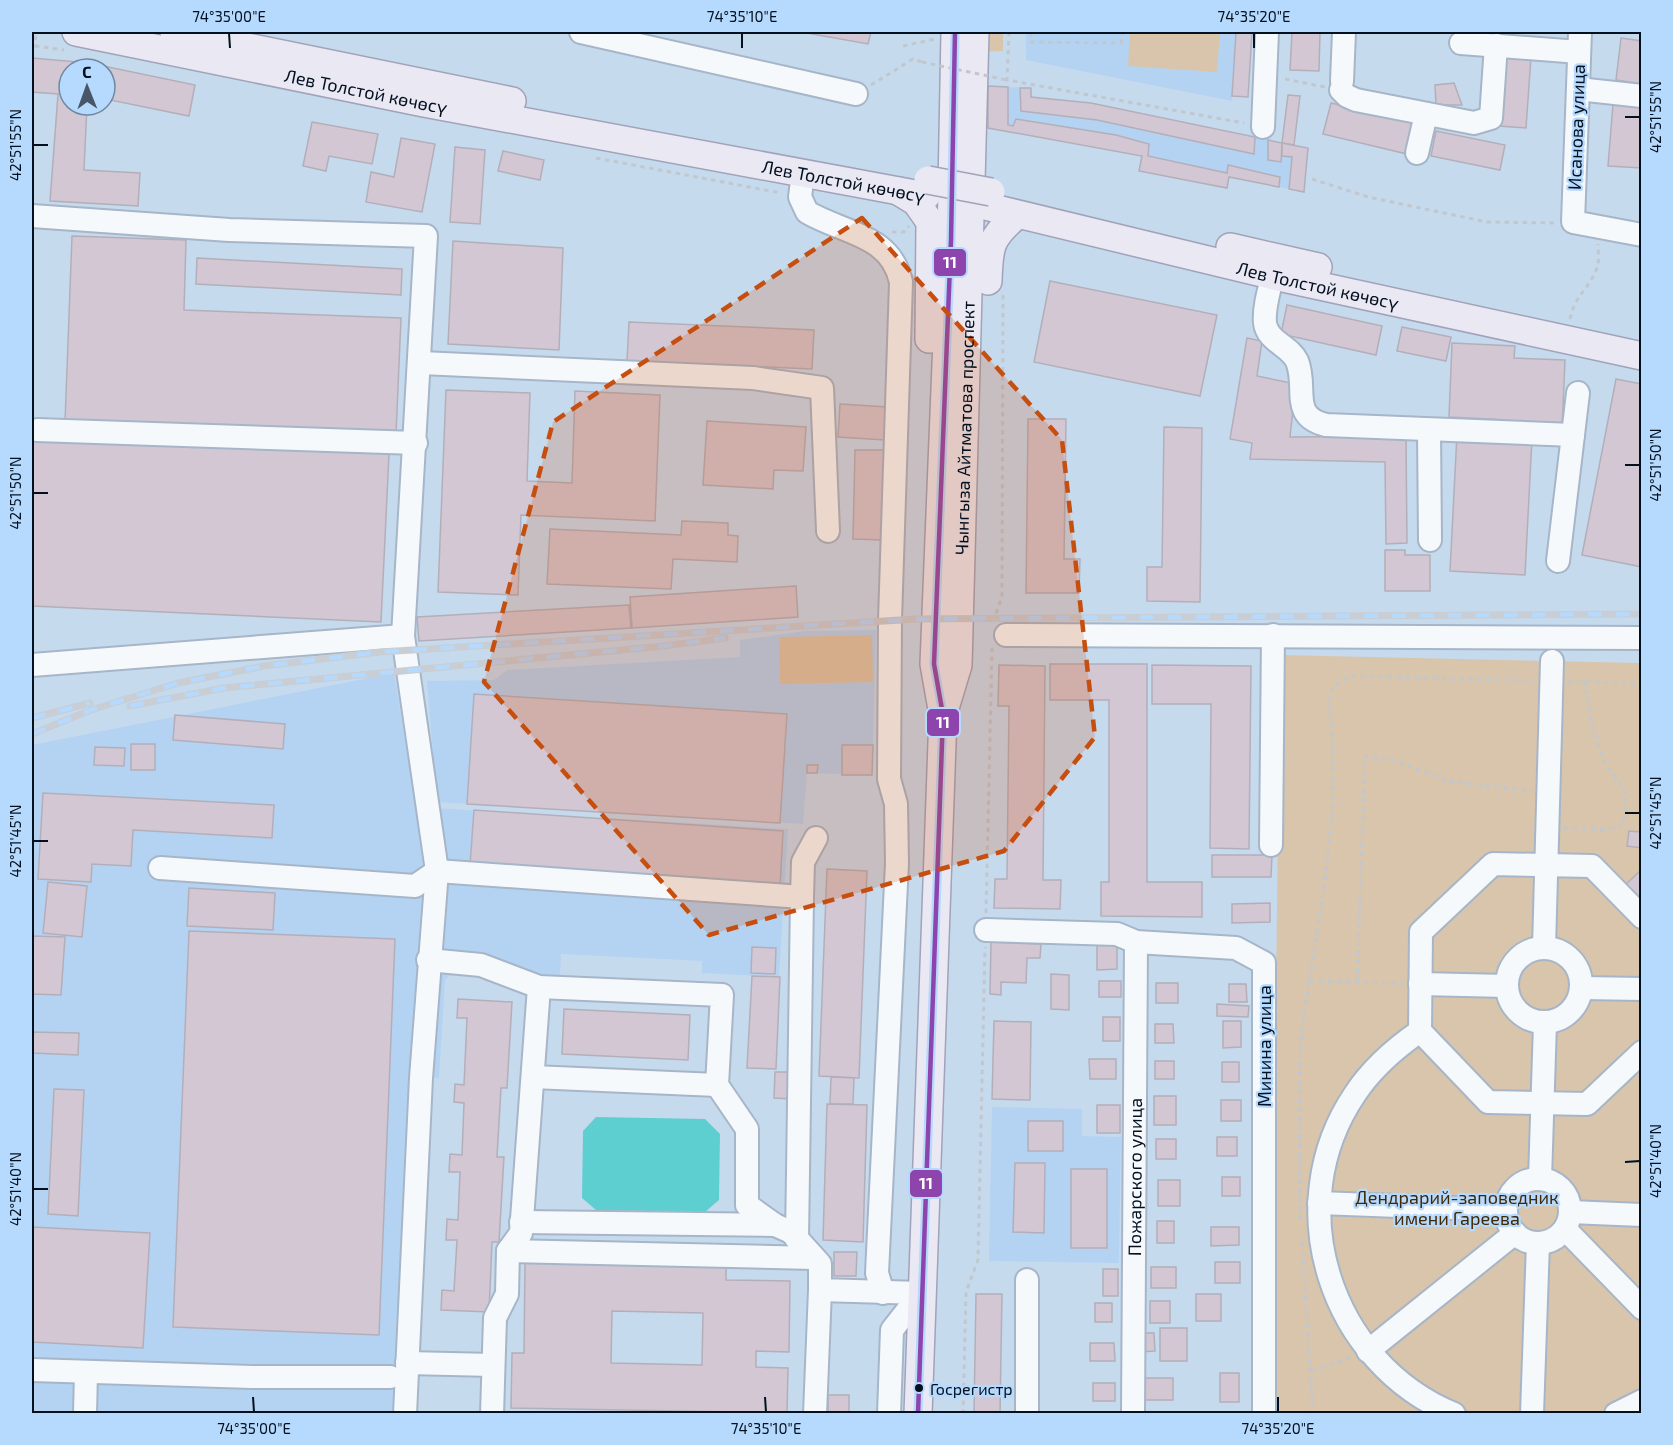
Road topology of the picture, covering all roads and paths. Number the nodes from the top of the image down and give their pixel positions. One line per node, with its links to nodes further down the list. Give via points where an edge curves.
1 (36, 32): 14 (path, via 35,46)
2 (76, 32): 26 (main road, Лев Толстой көчөсү, via 423,103)
3 (174, 32): 28 (main road, Лев Толстой көчөсү)
4 (581, 32): 21 (street)
5 (975, 32): 50 (main road, Чынгыза Айтматова проспект)
6 (1009, 32): 18 (path)
7 (1031, 32): 8 (path, via 1031,42 1121,42)
8 (1123, 32)
9 (1267, 32): 24 (street)
10 (1344, 32): 19 (street)
11 (946, 35): 16 (path); 50 (main road, Чынгыза Айтматова проспект, via 951,240)
12 (1580, 42): 15 (street); 20 (street, Исанова улица)
13 (1461, 43): 15 (street)
14 (32, 45)
15 (1496, 45): 23 (street, via 1491,118 1474,123)
16 (903, 46)
17 (1285, 79): 19 (path)
18 (1007, 80): 21 (path, bridge, via 913,59); 24 (path)
19 (1341, 85): 23 (street, via 1347,96 1356,100)
20 (1578, 89): 22 (street); 33 (street, Исанова улица)
21 (856, 94)
22 (1641, 96)
23 (1426, 114): 25 (street)
24 (1263, 127)
25 (1417, 153)
26 (803, 173): 29 (main road, Лев Толстой көчөсү); 101 (street, via 800,197 807,212 871,239 895,262 901,282 890,621 889,779 896,804 897,863 877,1273)
27 (1312, 179): 33 (path, via 1368,197 1487,222)
28 (927, 188): 29 (main road, Лев Толстой көчөсү); 30 (main road, Лев Толстой көчөсү)
29 (897, 190): 50 (main road, via 916,202 930,222 928,555)
30 (990, 200): 31 (main road, Лев Толстой көчөсү); 36 (main road, Лев Толстой көчөсү)
31 (1017, 215): 36 (main road, Лев Толстой көчөсү); 50 (main road, via 1000,229 990,245 980,496 973,557)
32 (32, 216): 41 (street, via 229,230 426,236)
33 (1573, 222): 34 (street)
34 (1641, 235)
35 (1598, 236): 38 (path, via 1598,265 1590,283 1573,303)
36 (1275, 267): 38 (main road, Лев Толстой көчөсү); 40 (main road, Лев Толстой көчөсү); 44 (street, via 1264,320 1266,331 1296,358 1304,412 1313,422)
37 (1004, 292): 51 (path, via 1002,597)
38 (1570, 324): 39 (main road, Лев Толстой көчөсү)
39 (1641, 340)
40 (1641, 356)
41 (421, 363): 46 (street); 47 (street, via 753,378 822,388)
42 (1578, 393): 45 (street)
43 (37, 430): 46 (street)
44 (1429, 430): 45 (street); 48 (street)
45 (1573, 435): 49 (street)
46 (416, 442): 53 (street)
47 (828, 531)
48 (1430, 540)
49 (1558, 561)
50 (949, 595): 102 (main road, Чынгыза Айтматова проспект, via 934,664 943,715)
51 (997, 635): 52 (street); 68 (path)
52 (1273, 635): 54 (street); 62 (street)
53 (403, 636): 55 (street); 65 (street)
54 (1641, 638)
55 (32, 665)
56 (1552, 671): 57 (path); 59 (street); 72 (path, via 1352,676 1333,686 1329,703 1333,804)
57 (1585, 682): 58 (path); 60 (path, via 1593,730 1605,762 1626,792 1625,817 1608,830)
58 (1641, 683)
59 (1548, 793): 60 (street); 73 (path, via 1448,781 1393,760 1365,756)
60 (1547, 828): 63 (street)
61 (816, 838): 66 (street, via 803,862)
62 (1270, 845)
63 (1546, 865): 67 (street, via 1592,866); 70 (street); 74 (street, via 1493,864 1421,932)
64 (160, 868): 65 (street, via 415,886)
65 (437, 871): 66 (street); 71 (street)
66 (801, 897): 95 (street)
67 (1641, 917)
68 (986, 930): 69 (street, Минина улица, via 1117,934); 117 (path, via 978,1260 966,1292)
69 (1136, 942): 119 (street, Пожарского улица); 120 (street, Минина улица, via 1236,948 1264,963)
70 (1544, 948): 75 (street, via 1517,959); 77 (street, via 1559,951 1571,960)
71 (428, 960): 76 (street, via 481,965); 107 (street)
72 (1310, 981): 73 (path); 92 (path, via 1299,1081)
73 (1357, 982): 74 (path)
74 (1420, 984): 75 (street); 80 (street)
75 (1507, 986): 79 (street, via 1518,1012)
76 (539, 987): 82 (street); 83 (street, via 722,995)
77 (1582, 988): 78 (street); 79 (street, via 1570,1012)
78 (1641, 989)
79 (1545, 1023): 84 (street)
80 (1420, 1031): 84 (street, via 1488,1102); 86 (street, via 1383,1059 1342,1115 1326,1158)
81 (1641, 1052): 84 (street, via 1587,1104)
82 (532, 1077): 83 (street); 90 (street)
83 (717, 1085): 91 (street, via 747,1129 747,1205)
84 (1542, 1103): 85 (street)
85 (1540, 1179): 87 (street, via 1527,1180 1516,1187); 89 (street, via 1550,1181 1565,1193)
86 (1319, 1203): 87 (street); 104 (street, via 1321,1243 1330,1282 1346,1318)
87 (1506, 1210): 93 (street)
88 (1641, 1215): 89 (street)
89 (1568, 1221): 96 (street, via 1548,1241); 103 (street)
90 (521, 1222): 91 (street); 97 (street, via 521,1233)
91 (775, 1225): 95 (street)
92 (1301, 1228)
93 (1515, 1233): 96 (street); 104 (street)
94 (1302, 1237): 108 (path)
95 (797, 1240): 98 (street)
96 (1538, 1243): 123 (street)
97 (508, 1251): 98 (street); 105 (street, via 507,1294 495,1318)
98 (813, 1258): 100 (street, via 820,1264)
99 (1027, 1280): 118 (street)
100 (820, 1290): 101 (street); 114 (street)
101 (883, 1293): 102 (street)
102 (921, 1293): 115 (street, via 892,1330); 116 (main road, Чынгыза Айтматова проспект)
103 (1641, 1308)
104 (1368, 1351): 108 (path); 122 (street, via 1406,1387)
105 (493, 1365): 107 (street); 113 (street)
106 (32, 1370): 109 (street)
107 (399, 1370): 109 (street, via 252,1377); 112 (street)
108 (1312, 1371): 121 (path)
109 (87, 1372): 111 (street)
110 (1641, 1401): 124 (street)
111 (85, 1413)
112 (405, 1413)
113 (492, 1413)
114 (815, 1413)
115 (889, 1413)
116 (918, 1413)
117 (963, 1413)
118 (1028, 1413)
119 (1133, 1413)
120 (1264, 1413)
121 (1313, 1413)
122 (1454, 1413)
123 (1532, 1413)
124 (1616, 1413)

